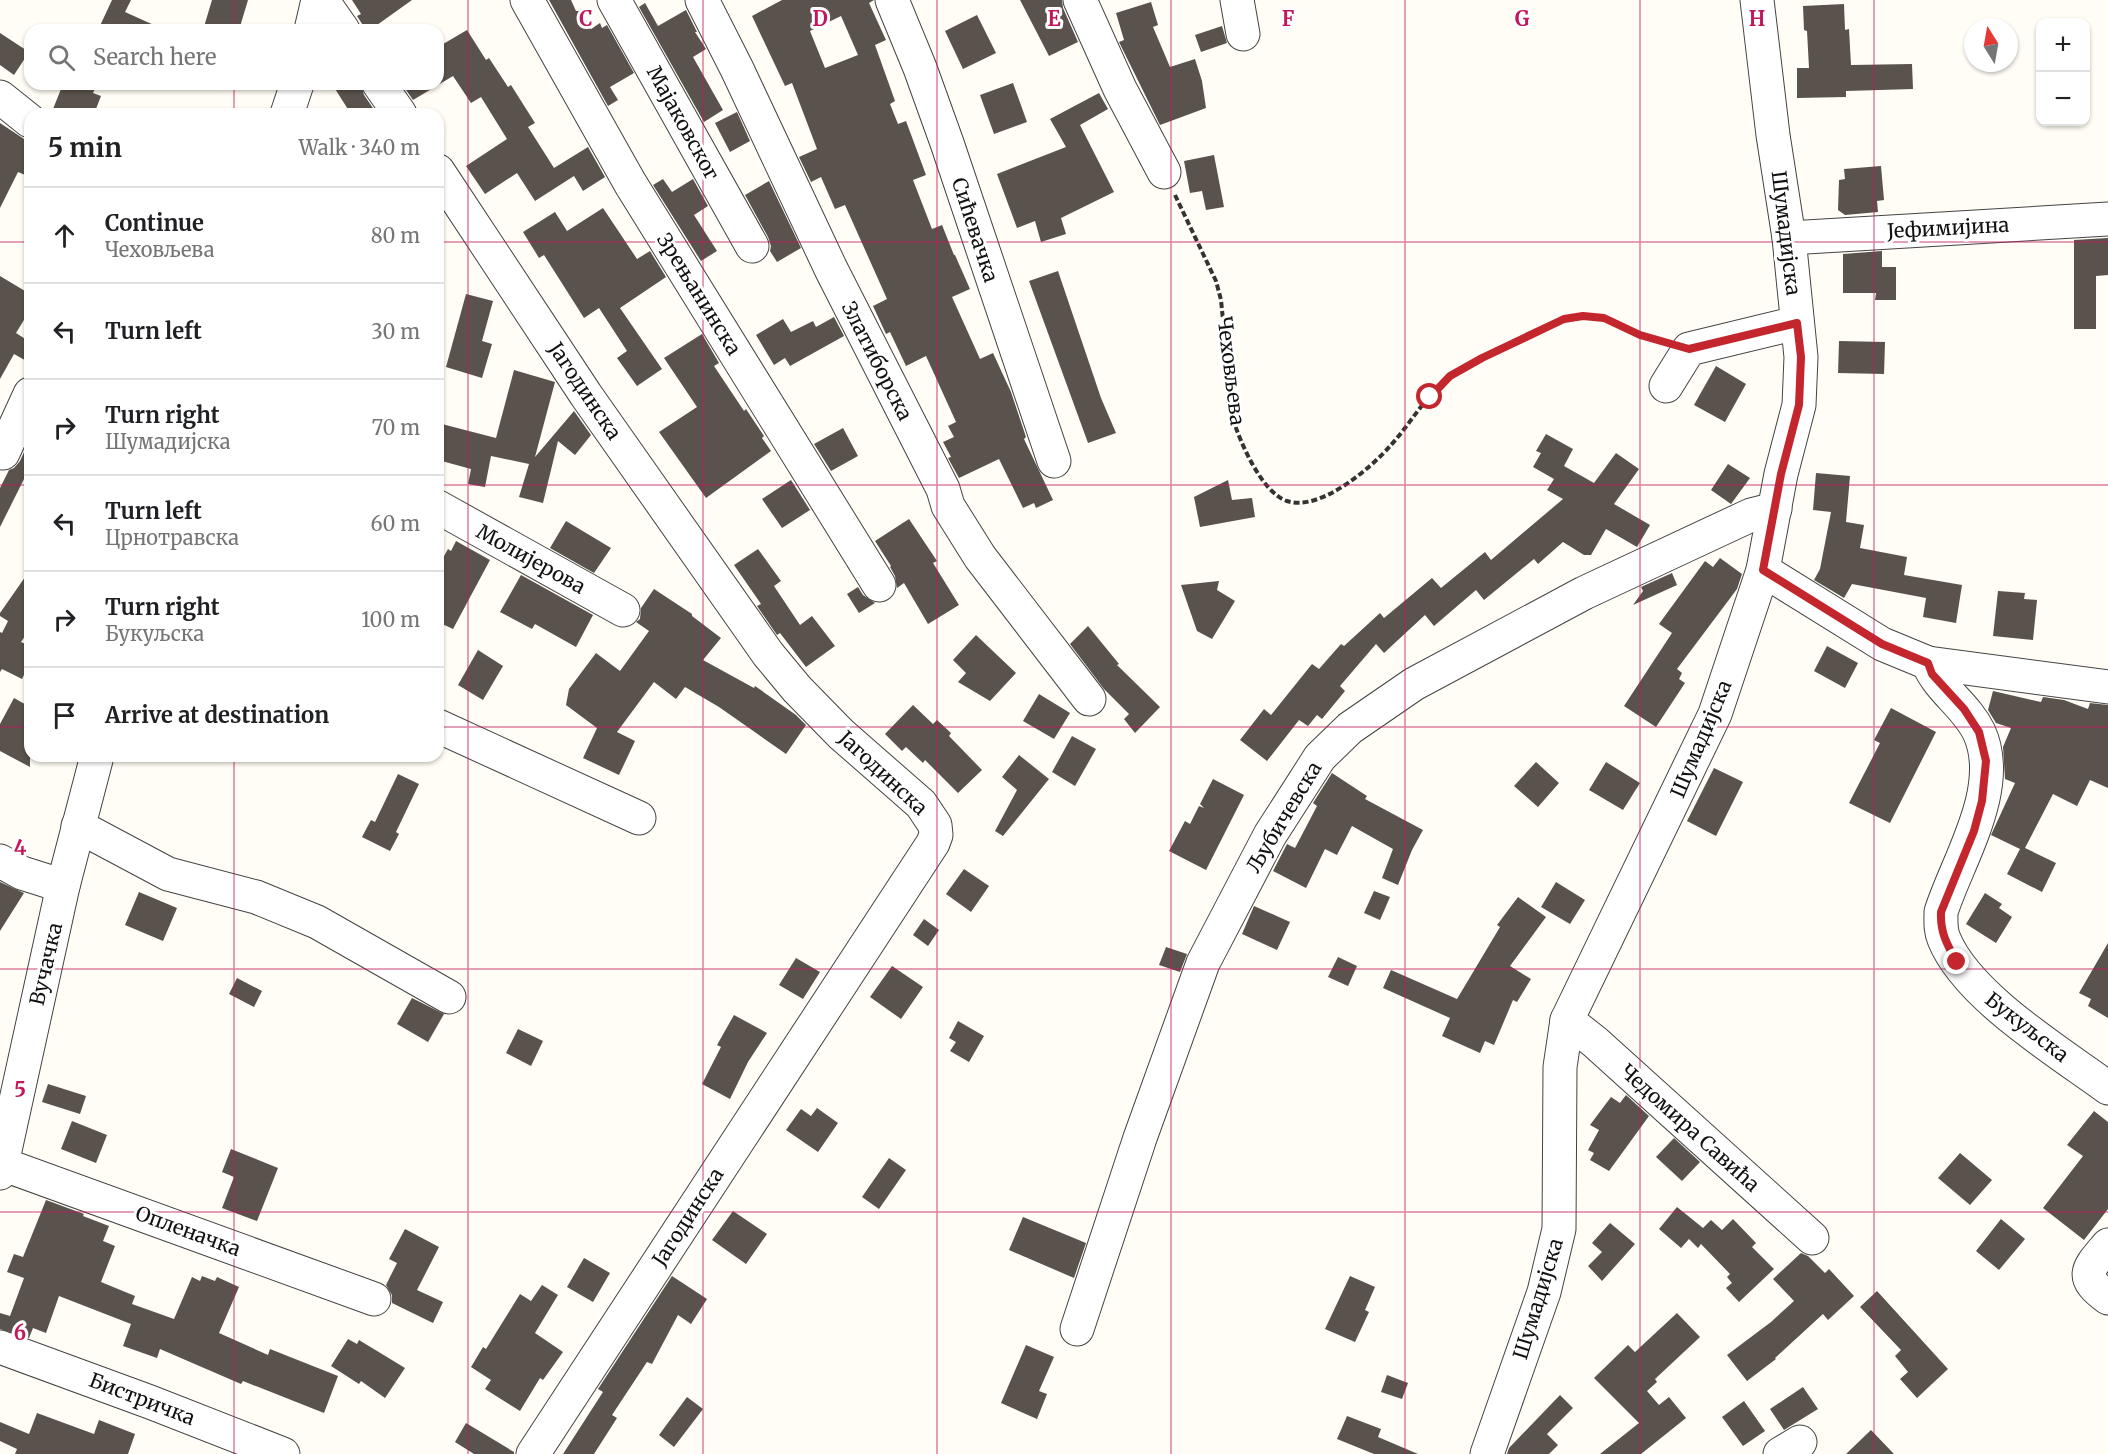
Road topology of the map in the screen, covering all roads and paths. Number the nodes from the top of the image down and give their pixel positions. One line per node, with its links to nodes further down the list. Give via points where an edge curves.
1 (320, 0): 9 (street); 10 (street)
2 (527, 0): 32 (street, Зрењанинска, via 630,183)
3 (614, 0): 22 (street, Мајаковског)
4 (702, 0): 36 (street, Златиборска, via 948,506 980,557)
5 (892, 0): 28 (street, Сићевачка, via 947,143)
6 (1080, 0): 18 (street, via 1120,89)
7 (1237, 0): 11 (street)
8 (1757, 0): 21 (street, Шумадијска)
9 (313, 24)
10 (338, 24)
11 (1243, 34)
12 (295, 90): 15 (street)
13 (383, 90): 16 (street)
14 (0, 97): 17 (street)
15 (289, 108)
16 (396, 108)
17 (24, 116)
18 (1164, 172): 24 (path, Чеховљева, via 1216,281 1225,318 1237,431 1260,475 1271,490 1287,501 1318,498 1347,484 1375,463 1450,376 1564,319 1604,318 1640,335)
19 (444, 180): 54 (street, Јагодинска, via 586,395 768,654 841,734 921,804 935,825 936,834)
20 (2108, 219): 21 (street, Јефимијина)
21 (1789, 238): 23 (street, Шумадијска)
22 (752, 246)
23 (1797, 323): 24 (street); 29 (street, Шумадијска, via 1801,357 1799,405)
24 (1689, 349): 25 (street)
25 (1666, 386)
26 (24, 407): 27 (street)
27 (3, 453)
28 (1054, 461)
29 (1774, 509): 31 (street, Шумадијска); 51 (street, Љубичевска, via 1751,515 1584,593 1414,684 1371,712 1326,750 1270,835 1203,963)
30 (444, 510): 33 (street, Молијерова)
31 (1763, 570): 34 (street, via 1882,644); 44 (street, Шумадијска, via 1715,714)
32 (879, 585)
33 (623, 610)
34 (1928, 663): 35 (street); 45 (street, Букуљска, via 1932,674 1979,732 1986,761 1974,831 1941,912 1944,940 1969,978 1986,995 2036,1037)
35 (2108, 687)
36 (1089, 699)
37 (444, 729): 39 (street)
38 (95, 762): 40 (street, Вучачка)
39 (639, 818)
40 (78, 826): 42 (street, Вучачка); 43 (street, via 168,874 256,897 317,922)
41 (0, 861): 42 (street, via 22,873)
42 (63, 886): 46 (street, Вучачка)
43 (449, 997)
44 (1567, 1020): 47 (street, Чедомира Савића); 55 (street, Шумадијска, via 1560,1067 1559,1229 1544,1292)
45 (2108, 1088)
46 (1, 1169): 50 (street, Опленачка)
47 (1812, 1238)
48 (2108, 1245): 49 (street, via 2092,1263 2089,1281)
49 (2108, 1298)
50 (374, 1299)
51 (1077, 1329)
52 (0, 1347): 53 (street, Бистричка)
53 (283, 1454)
54 (533, 1454)
55 (1487, 1454)

